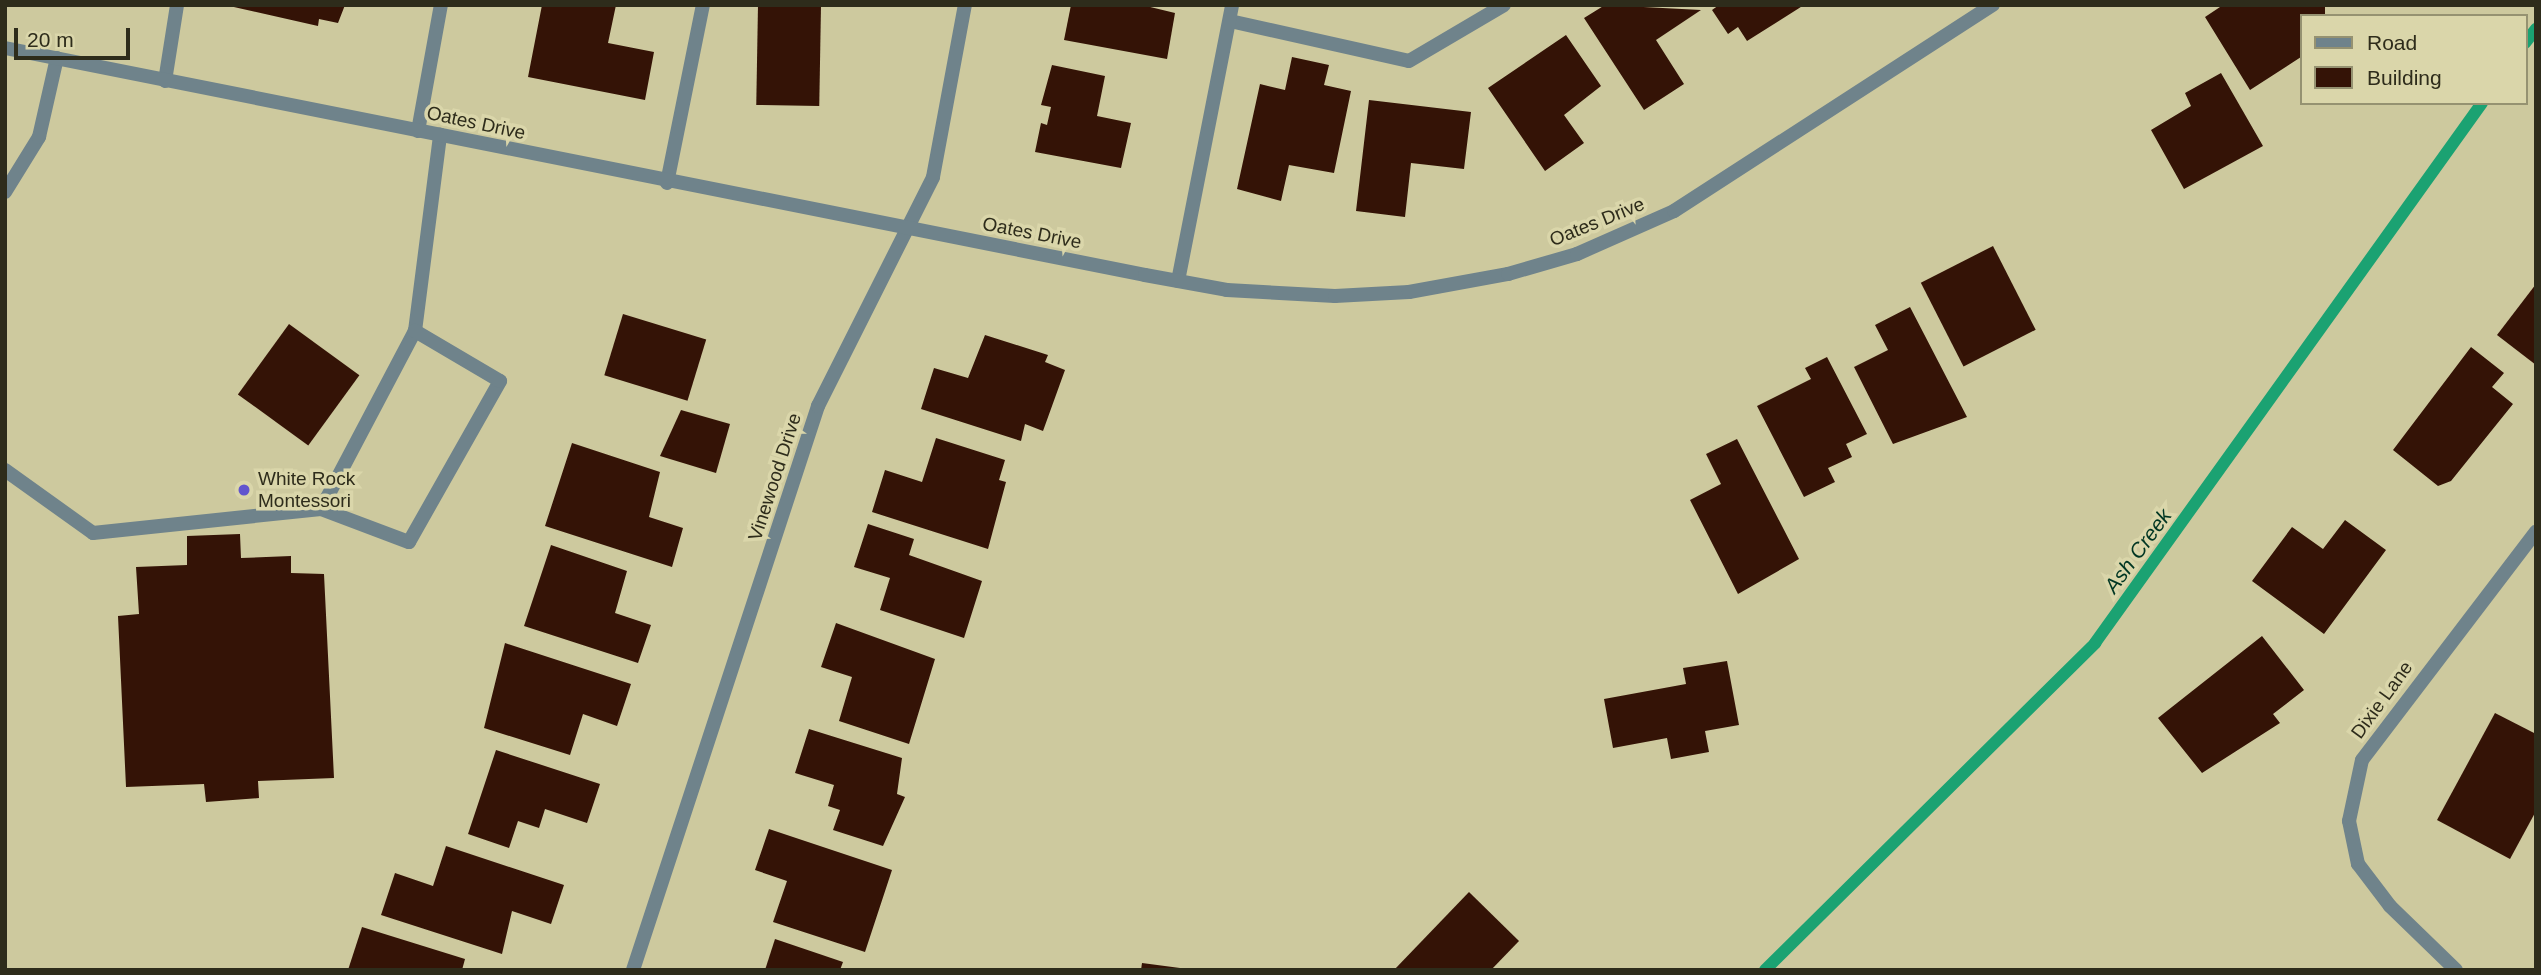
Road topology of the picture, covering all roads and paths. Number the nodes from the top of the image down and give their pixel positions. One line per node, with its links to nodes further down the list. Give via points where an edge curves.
1 (177, 5): 11 (street)
2 (441, 5): 12 (street)
3 (704, 5): 14 (street)
4 (965, 5): 16 (street, Vinewood Drive, via 933,177)
5 (1232, 5): 8 (street)
6 (1504, 5): 8 (street, via 1409,61)
7 (1993, 5): 17 (street, Oates Drive, via 1674,211 1577,254 1409,292 1335,296)
8 (1230, 21): 17 (street)
9 (5, 48): 10 (street, Oates Drive)
10 (57, 58): 11 (street, Oates Drive); 15 (street, via 39,137)
11 (165, 81): 12 (street, Oates Drive)
12 (418, 131): 13 (street, Oates Drive)
13 (440, 135): 14 (street, Oates Drive); 18 (street)
14 (667, 183): 16 (street, Oates Drive)
15 (5, 192)
16 (911, 229): 17 (street, Oates Drive); 22 (street, Vinewood Drive, via 818,406)
17 (1178, 281)
18 (415, 331): 20 (street); 20 (street, via 500,381 409,542)
19 (5, 470): 20 (street, via 93,533)
20 (321, 509)
21 (2536, 532): 23 (street, Dixie Lane, via 2362,760 2349,821 2358,864 2390,906)
22 (633, 970)
23 (2456, 970)

